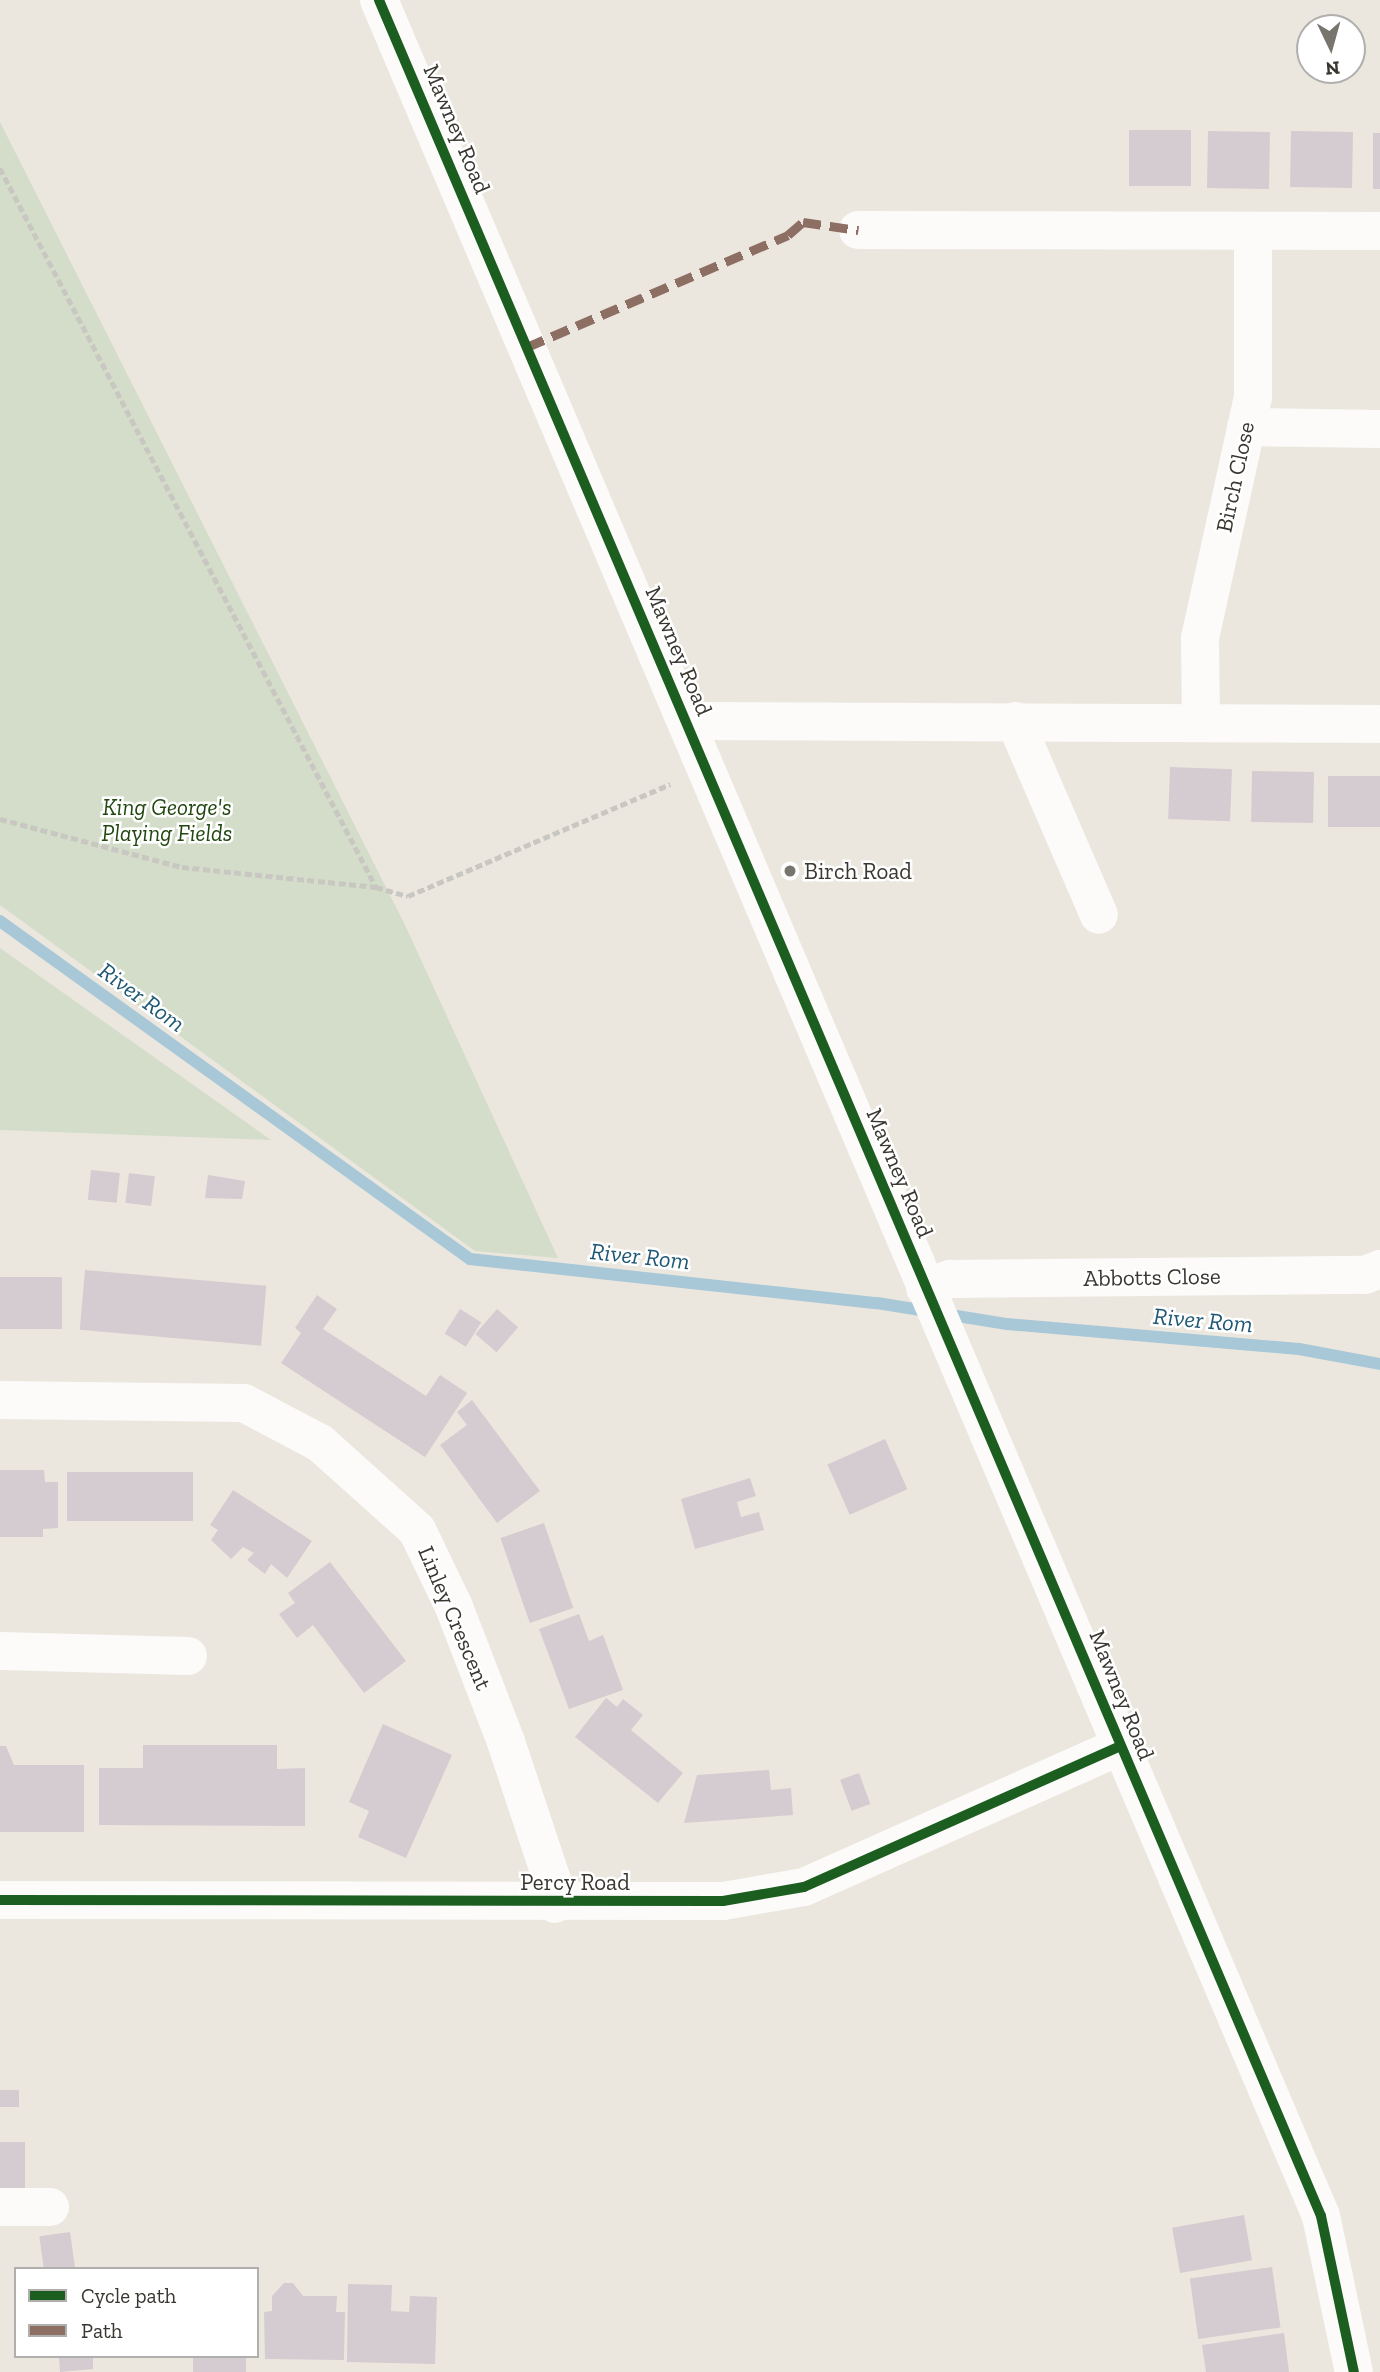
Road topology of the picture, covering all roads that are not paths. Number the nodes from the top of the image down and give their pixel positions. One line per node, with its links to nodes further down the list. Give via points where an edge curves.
1 (379, 0): 7 (street, Mawney Road)
2 (858, 230): 3 (street)
3 (1253, 231): 4 (street); 5 (street, Birch Close, via 1253,397)
4 (1380, 231)
5 (1246, 428): 6 (street); 9 (street, Birch Close, via 1200,638)
6 (1380, 429)
7 (686, 721): 8 (street); 13 (street, Mawney Road)
8 (1015, 721): 9 (street); 11 (street)
9 (1201, 722): 10 (street)
10 (1380, 724)
11 (1099, 915)
12 (1380, 1269): 13 (street, Abbotts Close, via 1366,1275 950,1279)
13 (928, 1295): 17 (street, Mawney Road)
14 (0, 1400): 19 (street, Linley Crescent, via 244,1403 320,1443 417,1530 454,1607 502,1730 552,1880)
15 (0, 1651): 16 (street)
16 (188, 1656)
17 (1119, 1746): 19 (street, Percy Road, via 804,1886 723,1901); 22 (street, Mawney Road, via 1321,2216)
18 (0, 1900): 19 (street, Percy Road)
19 (555, 1903)
20 (0, 2207): 21 (street)
21 (50, 2207)
22 (1354, 2372)

